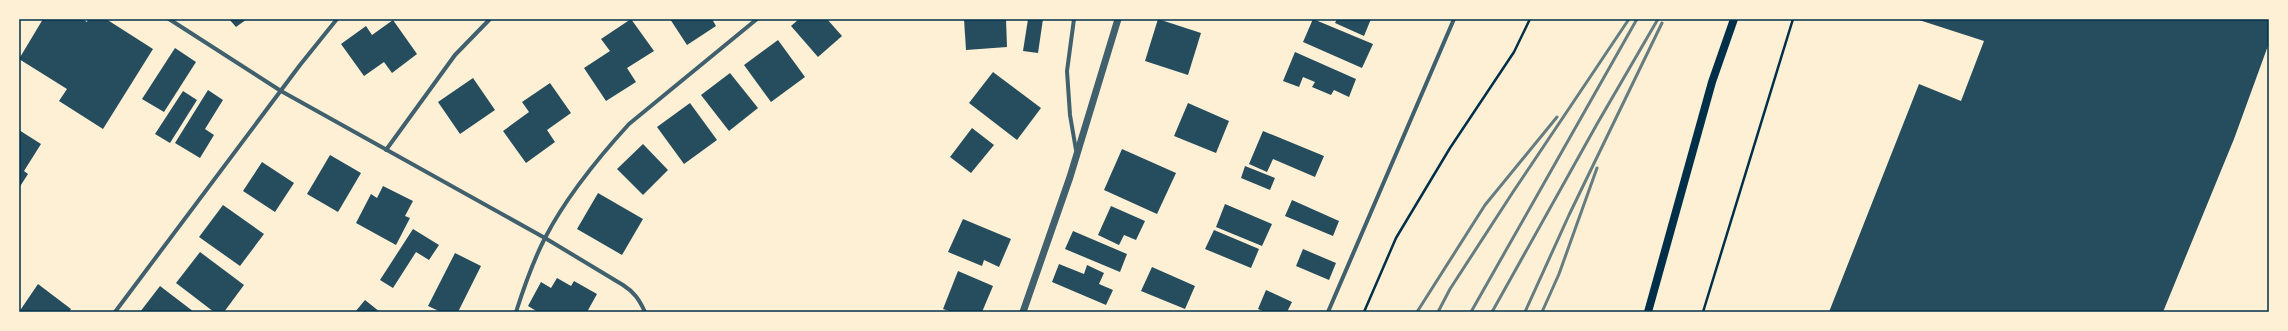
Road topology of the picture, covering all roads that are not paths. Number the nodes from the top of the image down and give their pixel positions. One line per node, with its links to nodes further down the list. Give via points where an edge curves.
1 (169, 19): 9 (street)
2 (337, 19): 9 (street)
3 (490, 19): 10 (street, via 455,55)
4 (757, 19): 12 (street, via 629,124 588,172)
5 (1074, 19): 11 (street, via 1067,71 1070,115)
6 (1118, 19): 11 (street)
7 (1454, 19): 17 (street)
8 (1734, 19): 18 (main road, via 1712,82)
9 (282, 91): 10 (street); 13 (street)
10 (386, 150): 12 (street)
11 (1077, 155): 16 (street)
12 (545, 238): 14 (street); 15 (street, via 633,292 640,300)
13 (115, 312)
14 (516, 312)
15 (644, 312)
16 (1023, 312)
17 (1328, 312)
18 (1648, 312)

